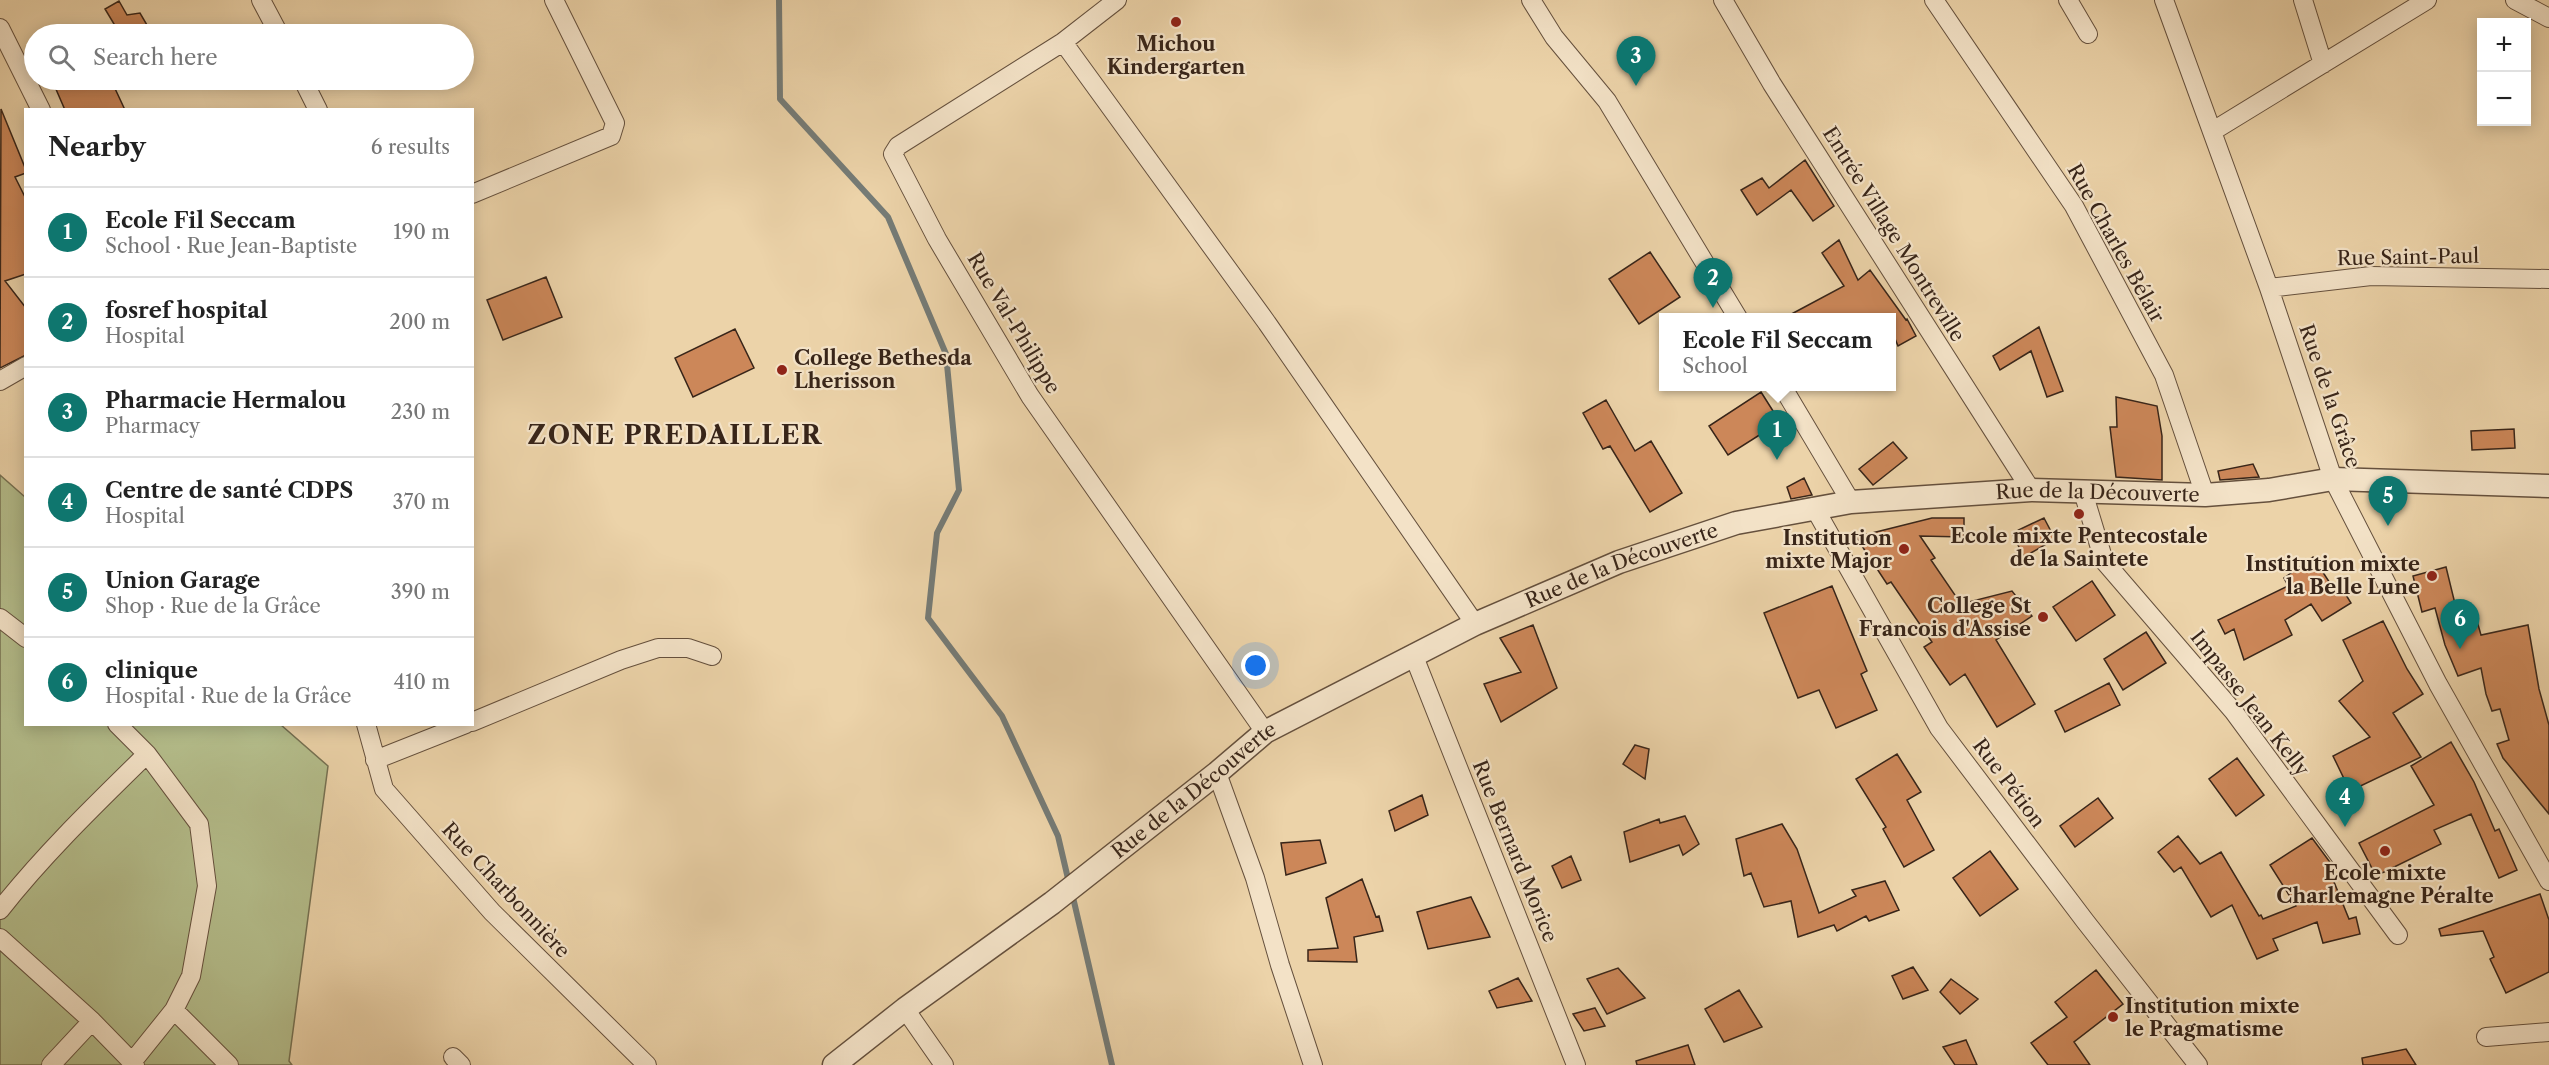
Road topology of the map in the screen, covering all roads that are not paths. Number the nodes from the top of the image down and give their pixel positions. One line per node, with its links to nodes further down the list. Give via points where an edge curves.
1 (261, 0): 13 (street)
2 (554, 0): 24 (street, via 615,123 611,136)
3 (1117, 0): 16 (street, Rue Val-Philippe)
4 (1531, 0): 27 (street, via 1554,37 1607,101)
5 (1723, 0): 33 (street, Entrée Village Montreville, via 1772,84)
6 (1934, 0): 35 (street, Rue Charles Bélair, via 2074,206 2164,375)
7 (2068, 0): 15 (street)
8 (2164, 0): 23 (street, Rue de la Grâce)
9 (2303, 0): 17 (street)
10 (2427, 0): 17 (street)
11 (2515, 0): 12 (street)
12 (2549, 18)
13 (274, 24)
14 (0, 28): 18 (street)
15 (2088, 34)
16 (1063, 42): 39 (street, via 1267,323); 47 (street, Rue Val-Philippe, via 898,146 893,154 936,240 1030,396)
17 (2323, 64): 23 (street)
18 (24, 76)
19 (31, 90): 21 (street)
20 (308, 90): 22 (street)
21 (40, 108)
22 (317, 108)
23 (2213, 131): 26 (street, Rue de la Grâce)
24 (474, 193)
25 (2549, 279): 26 (street, Rue Saint-Paul, via 2371,276)
26 (2269, 288): 31 (street, Rue de la Grâce)
27 (1735, 313)
28 (24, 368): 29 (street)
29 (0, 381)
30 (1784, 391): 36 (street)
31 (2333, 479): 32 (street, Rue de la Découverte); 35 (street, Rue de la Découverte); 51 (street, Rue de la Grâce, via 2438,684)
32 (2549, 486)
33 (2031, 490): 34 (street, Rue de la Découverte); 36 (street, Rue de la Découverte)
34 (2083, 492): 35 (street, Rue de la Découverte); 53 (street, Impasse Jean Kelly, via 2104,561 2234,712)
35 (2205, 495)
36 (1851, 502): 37 (street, Rue de la Découverte)
37 (1814, 507): 39 (street, Rue de la Découverte, via 1736,524 1619,562); 68 (street, Rue Pétion, via 1939,728)
38 (0, 618): 40 (street)
39 (1475, 624): 41 (street, Rue de la Découverte)
40 (24, 637)
41 (1413, 654): 47 (street, Rue de la Découverte); 67 (street, Rue Bernard Morice)
42 (712, 656): 43 (street, via 688,648 658,648)
43 (474, 721)
44 (119, 726): 48 (street)
45 (366, 726): 49 (street, Rue Charbonnière)
46 (461, 726): 49 (street)
47 (1264, 732): 50 (street, Rue de la Découverte)
48 (147, 754): 52 (street); 56 (street, via 199,824 207,886 191,976)
49 (375, 760): 63 (street, Rue Charbonnière, via 384,789 492,912)
50 (1217, 773): 55 (street, Rue de la Découverte, via 1052,903); 66 (street, via 1255,878)
51 (2549, 881)
52 (0, 910)
53 (2398, 936)
54 (0, 938): 57 (street)
55 (905, 1009): 64 (street, Rue de la Découverte); 65 (street)
56 (174, 1010): 60 (street); 62 (street)
57 (92, 1021): 60 (street); 61 (street)
58 (2549, 1032): 59 (street)
59 (2486, 1037)
60 (134, 1063)
61 (51, 1065)
62 (229, 1065)
63 (647, 1065)
64 (834, 1065)
65 (944, 1065)
66 (1313, 1065)
67 (1576, 1065)
68 (2198, 1065)

